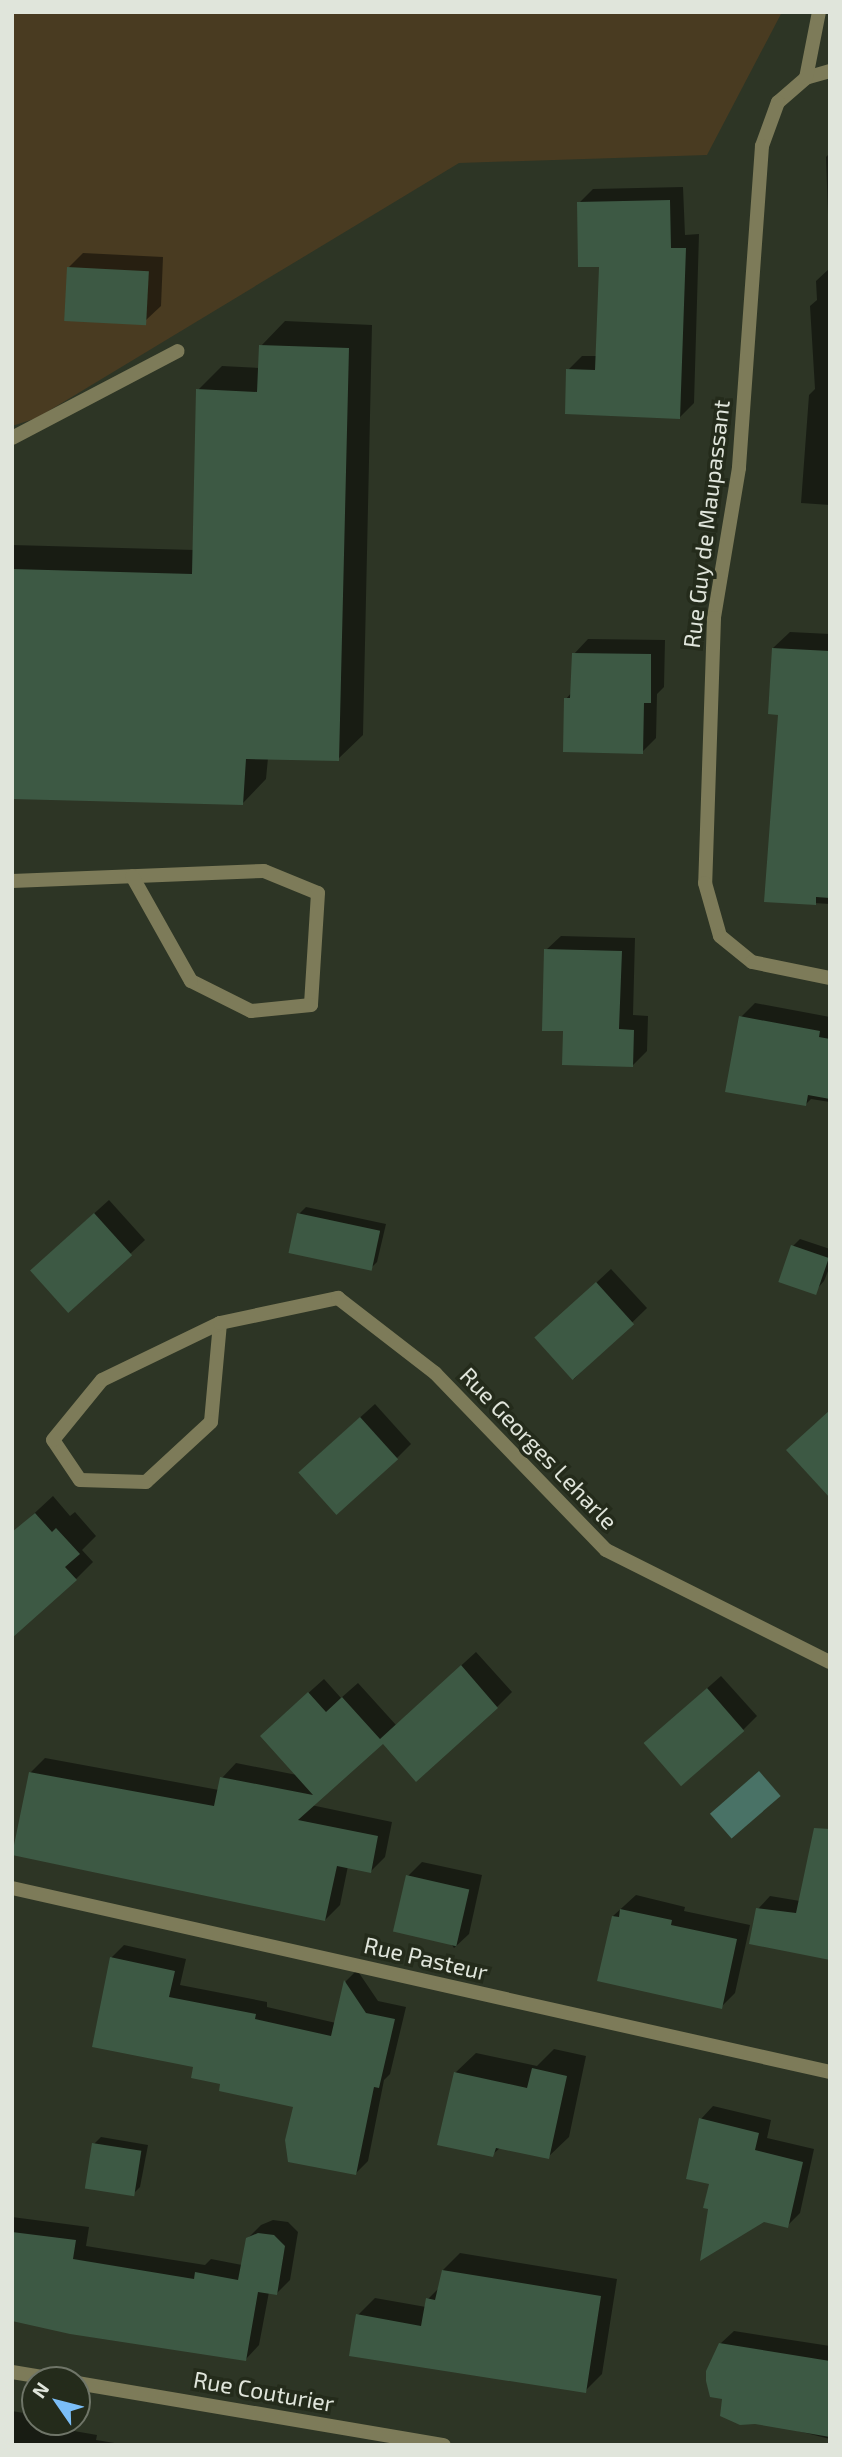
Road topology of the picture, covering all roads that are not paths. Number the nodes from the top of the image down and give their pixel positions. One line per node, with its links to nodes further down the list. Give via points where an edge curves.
1 (819, 12): 3 (street)
2 (830, 71): 3 (street, Rue Guy de Maupassant)
3 (806, 78): 8 (street, Rue Guy de Maupassant, via 778,102 762,146 739,468 714,618 705,883 720,936 752,962)
4 (178, 351): 5 (street)
5 (12, 438)
6 (132, 876): 6 (street, via 264,871 318,893 311,1005 251,1011 191,981); 7 (street)
7 (12, 881)
8 (830, 978)
9 (220, 1323): 9 (street, Rue Georges Leharle, via 102,1380 52,1440 79,1480 146,1482 211,1422); 10 (street, Rue Georges Leharle, via 338,1298 435,1373 606,1550)
10 (830, 1662)
11 (12, 1888): 12 (street, Rue Pasteur)
12 (830, 2072)
13 (91, 2385): 14 (street, Rue Couturier)
14 (444, 2445)

